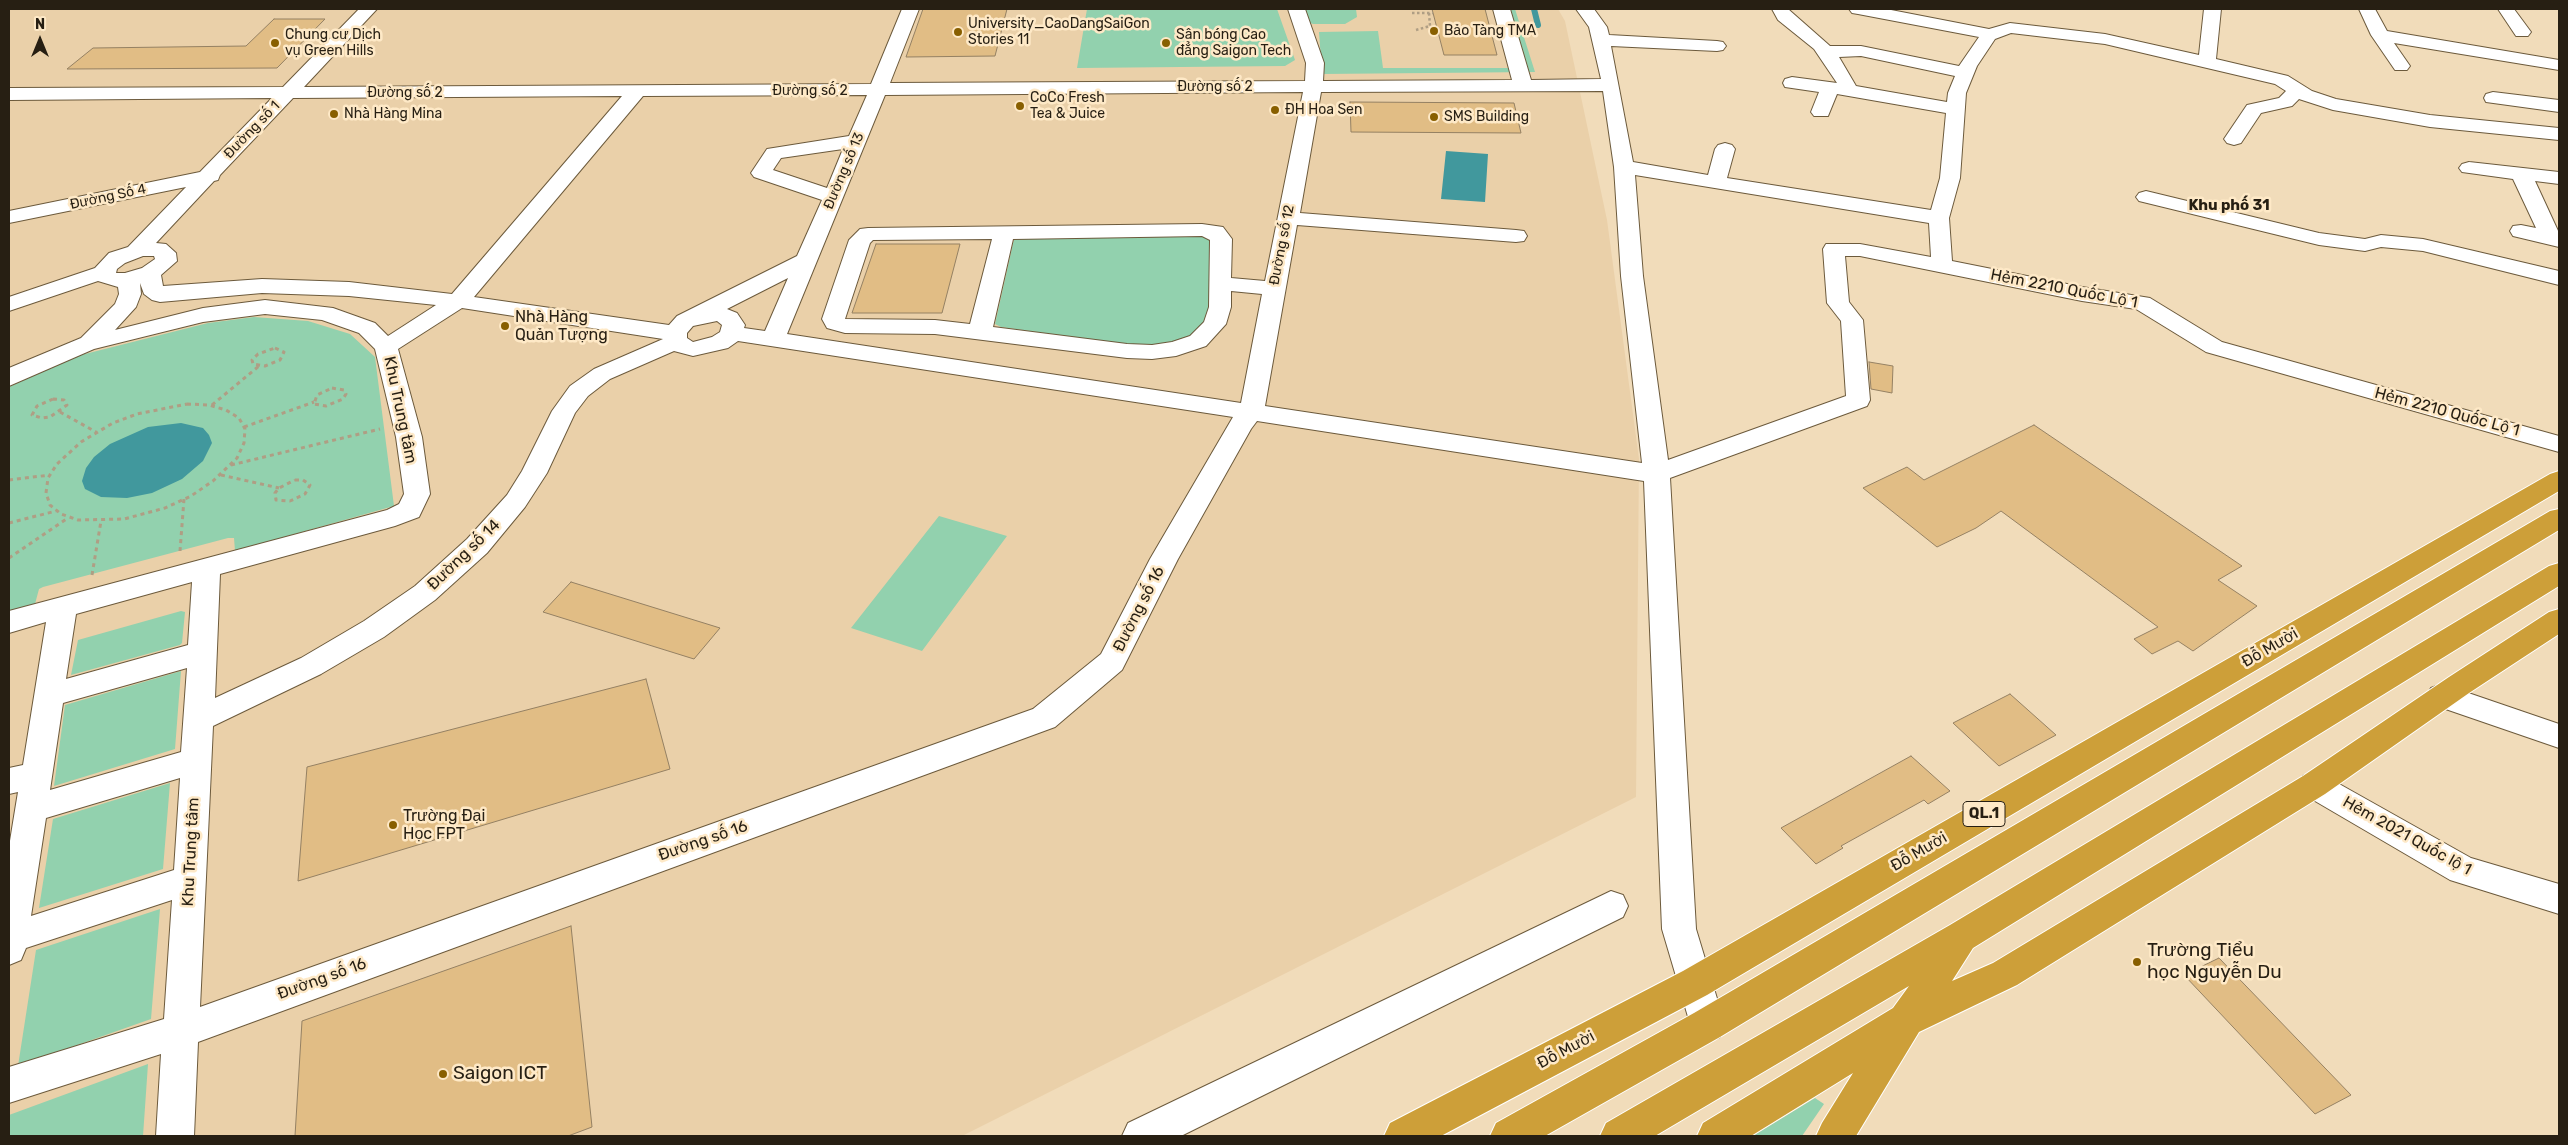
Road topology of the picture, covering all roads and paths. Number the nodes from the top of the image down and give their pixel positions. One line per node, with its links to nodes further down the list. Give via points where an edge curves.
1 (910, 9): 28 (street, Đường số 13)
2 (1296, 9): 24 (street, via 1315,63)
3 (1501, 9): 25 (street)
4 (1585, 9): 16 (street, via 1598,27)
5 (1780, 9): 18 (street)
6 (1859, 9): 14 (street)
7 (2213, 9): 19 (street)
8 (2367, 9): 15 (street)
9 (2506, 9): 13 (street)
10 (1412, 13): 12 (path, via 1431,13 1430,26)
11 (372, 15): 29 (street, Đường số 1)
12 (1416, 30)
13 (2522, 32)
14 (1989, 35): 19 (street, via 2010,28 2056,32 2105,39); 22 (street)
15 (2380, 35): 20 (street); 21 (street)
16 (1600, 40): 17 (street); 23 (street)
17 (1717, 46)
18 (1825, 52): 22 (street, via 1861,51); 30 (street, via 1843,77)
19 (2207, 62): 32 (street, via 2281,80)
20 (2559, 65)
21 (2401, 66)
22 (1965, 73): 37 (street, via 1957,93)
23 (1609, 80): 25 (street, Đường số 2); 43 (street)
24 (1315, 81): 25 (street, Đường số 2); 28 (street, Đường số 2); 53 (street, Đường số 12)
25 (1522, 81)
26 (1792, 83): 30 (street)
27 (9, 86): 31 (street, Đường số 2)
28 (880, 86): 29 (street, Đường số 2); 33 (street, Đường số 2); 41 (street, Đường số 13)
29 (301, 89): 31 (street, Đường số 2); 33 (street, Đường số 2); 46 (street, Đường số 1); 47 (street, Đường số 1)
30 (1838, 89): 37 (street); 38 (street)
31 (69, 90): 34 (street, Đường số 2)
32 (2298, 91): 39 (street, via 2326,102 2430,121); 40 (street, via 2285,102 2254,110)
33 (636, 92): 70 (street)
34 (9, 94)
35 (2493, 98): 36 (street)
36 (2559, 106)
37 (1955, 110): 54 (street, via 1950,178)
38 (1821, 112)
39 (2559, 134)
40 (2234, 138)
41 (857, 142): 50 (street, Đường số 13); 50 (street, via 774,153 762,173)
42 (1725, 149): 49 (street)
43 (1624, 167): 49 (street); 89 (street, via 1632,276)
44 (2469, 168): 45 (street)
45 (2521, 174): 48 (street); 58 (street)
46 (207, 176): 47 (street, Đường Số 4); 52 (street, Đường Số 4); 60 (street, Đường số 1)
47 (230, 176): 59 (street, Đường số 1)
48 (2559, 178)
49 (1716, 182): 54 (street)
50 (834, 197): 62 (street, Đường số 13)
51 (2146, 197): 66 (street, via 2319,238 2365,245 2381,241 2423,245)
52 (9, 217)
53 (1287, 218): 57 (street); 69 (street, Đường số 12)
54 (1939, 218): 61 (street)
55 (2521, 231): 58 (street)
56 (1004, 232): 65 (street, via 868,234 860,240); 68 (street, via 1212,231 1221,239); 73 (street)
57 (1516, 236)
58 (2556, 240)
59 (160, 250): 60 (street); 64 (street, via 165,253 166,261)
60 (136, 251): 63 (street, via 114,260)
61 (1941, 265): 87 (street, Hẻm 2210 Quốc Lộ 1, via 2082,294 2142,302 2214,347); 89 (street, Hẻm 2210 Quốc Lộ 1, via 1860,250 1834,249 1838,302 1852,320 1858,400)
62 (803, 269): 65 (street); 72 (street, via 773,277); 75 (street, Đường số 13)
63 (104, 272): 67 (street, via 110,279); 71 (street, via 60,282)
64 (150, 273): 67 (street); 70 (street, via 152,289 160,295 288,286)
65 (847, 277): 73 (street, via 833,316 835,323)
66 (2559, 278)
67 (128, 280): 76 (street, via 130,294 125,307)
68 (1220, 283): 69 (street); 73 (street, via 1220,307 1214,324 1198,341 1176,349 1138,352)
69 (1274, 289): 83 (street, Đường số 12)
70 (458, 301): 72 (street, via 656,331); 77 (street)
71 (9, 304)
72 (680, 331): 74 (street, via 684,347 702,349 720,343); 74 (street, via 706,314 724,316 733,323); 110 (street, Đường số 14, via 602,374 579,391 564,411 534,473 516,501 477,546 425,594 311,666)
73 (980, 332)
74 (732, 333): 75 (street)
75 (773, 340): 83 (street)
76 (86, 344): 77 (street, Khu Trung tâm, via 203,315 265,307 325,313 346,319 366,328); 79 (street, Khu Trung tâm)
77 (386, 347): 84 (street, Khu Trung tâm)
78 (259, 366): 78 (path, via 252,360 260,352 275,348 284,352 284,356 275,363); 81 (path)
79 (9, 378)
80 (314, 402): 80 (path, via 316,396 326,389 339,388 346,392 343,399 334,404 324,407); 85 (path)
81 (212, 406): 85 (path, via 233,413); 86 (path, via 187,404 163,407 125,418)
82 (60, 412): 82 (path, via 42,418 32,414 39,405 58,399 67,403); 86 (path)
83 (1251, 413): 89 (street); 124 (street, Đường số 16, via 1241,424 1164,559 1112,662 1044,718)
84 (406, 423): 88 (path); 102 (street, Khu Trung tâm, via 417,494 410,510 395,517)
85 (244, 427): 88 (path, via 244,443)
86 (96, 432): 90 (path, via 72,449)
87 (2559, 444)
88 (230, 466): 91 (path)
89 (1656, 474): 121 (street, via 1679,929)
90 (50, 475): 92 (path); 96 (path, via 46,493)
91 (220, 475): 94 (path); 95 (path)
92 (9, 480)
93 (2559, 480): 121 (highway, Đỗ Mười / QL.1)
94 (279, 488): 94 (path, via 298,480 310,485 303,496 284,502 275,498)
95 (184, 499): 99 (path, via 137,516); 102 (path)
96 (56, 511): 97 (path); 100 (path)
97 (68, 517): 99 (path); 101 (path)
98 (2559, 518): 123 (highway, QL.1)
99 (101, 521): 104 (path)
100 (9, 523)
101 (9, 558)
102 (192, 572): 104 (street, Khu Trung tâm); 107 (street, Khu Trung tâm)
103 (2559, 574): 119 (highway)
104 (75, 604): 106 (street, Khu Trung tâm); 108 (street)
105 (2559, 620): 109 (highway)
106 (9, 622)
107 (203, 652): 108 (street); 110 (street, Khu Trung tâm)
108 (50, 695): 113 (street)
109 (2442, 696): 111 (street); 114 (highway)
110 (199, 719): 112 (street, Khu Trung tâm)
111 (2559, 736)
112 (197, 760): 115 (street); 116 (street, Khu Trung tâm)
113 (23, 778): 115 (street)
114 (2314, 785): 117 (street, Hẻm 2021 Quốc lộ 1, via 2462,870); 122 (highway, via 2005,974)
115 (31, 809): 120 (street)
116 (190, 879): 120 (street); 124 (street, Khu Trung tâm)
117 (2559, 899)
118 (1611, 906): 127 (street)
119 (1962, 936): 122 (highway); 130 (highway)
120 (10, 943)
121 (1695, 983): 123 (street); 128 (highway, Đỗ Mười / QL.1)
122 (1906, 1020): 131 (highway); 132 (highway)
123 (1707, 1024): 129 (highway, QL.1)
124 (180, 1031): 125 (street, Đường số 16); 126 (street, Khu Trung tâm)
125 (9, 1085)
126 (175, 1136)
127 (1140, 1136)
128 (1403, 1136)
129 (1509, 1136)
130 (1619, 1136)
131 (1716, 1136)
132 (1836, 1136)

